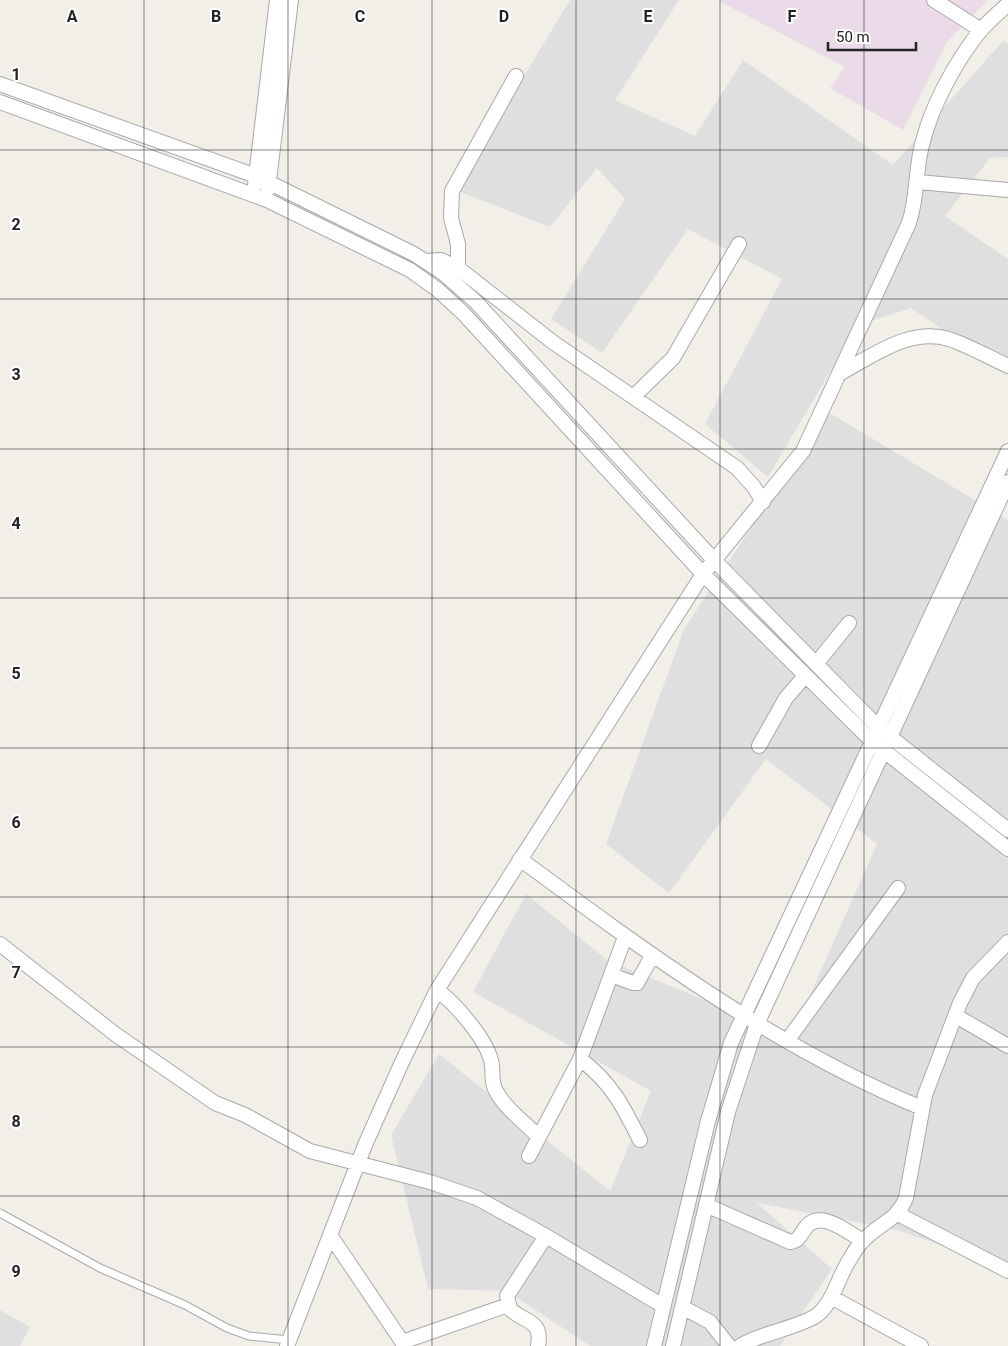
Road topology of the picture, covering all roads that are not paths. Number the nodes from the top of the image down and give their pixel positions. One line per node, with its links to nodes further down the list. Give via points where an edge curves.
1 (278, 0): 9 (street)
2 (291, 0): 9 (street)
3 (934, 0): 5 (street)
4 (1008, 4): 5 (street)
5 (981, 30): 10 (street, via 943,91 931,117 923,141)
6 (516, 76): 15 (street, via 452,191 451,218 458,244)
7 (0, 84): 9 (street)
8 (0, 102): 12 (street)
9 (262, 179): 12 (street); 14 (street)
10 (918, 182): 11 (street); 17 (street, via 909,223)
11 (1008, 190)
12 (261, 197): 23 (street, via 396,262 438,290 463,313)
13 (739, 244): 18 (street, via 673,358)
14 (425, 261): 15 (street, via 441,260); 22 (street, via 475,301)
15 (458, 268): 18 (street, via 528,324)
16 (1008, 366): 17 (street, via 947,338 929,336 894,344)
17 (839, 374): 21 (street, via 803,452)
18 (633, 397): 21 (street, via 737,468)
19 (1008, 451): 27 (street)
20 (1008, 482): 28 (street)
21 (763, 502): 22 (street)
22 (714, 560): 23 (street); 25 (street)
23 (703, 574): 26 (street); 34 (street)
24 (849, 623): 25 (street)
25 (816, 664): 27 (street)
26 (805, 676): 29 (street); 30 (street, via 786,698)
27 (879, 728): 28 (street); 29 (street)
28 (890, 738): 31 (street); 32 (street)
29 (872, 742): 31 (street); 42 (street)
30 (759, 746)
31 (883, 751): 33 (street); 44 (street)
32 (1008, 830)
33 (1008, 850)
34 (520, 859): 36 (street); 41 (street)
35 (898, 888): 45 (street)
36 (625, 937): 39 (street); 40 (street)
37 (1008, 942): 43 (street, via 973,978)
38 (0, 944): 52 (street, via 115,1034 215,1103 245,1115 297,1146)
39 (652, 956): 40 (street, via 637,983); 42 (street)
40 (611, 975): 47 (street)
41 (437, 990): 49 (street, via 460,1010 486,1048 497,1093); 52 (street)
42 (744, 1014): 44 (street); 62 (street, via 714,1094)
43 (956, 1016): 46 (street); 48 (street)
44 (757, 1024): 45 (street); 53 (street, via 737,1081)
45 (787, 1041): 48 (street, via 854,1079)
46 (1008, 1046)
47 (580, 1060): 49 (street); 50 (street, via 609,1085)
48 (922, 1108): 55 (street, via 906,1198)
49 (538, 1136): 51 (street)
50 (640, 1140)
51 (529, 1156)
52 (358, 1165): 56 (street); 57 (street, via 447,1187 476,1198)
53 (706, 1205): 58 (street, via 790,1242 798,1240 810,1222 819,1220); 63 (street)
54 (0, 1213): 64 (lane, via 100,1268 185,1305 227,1328 249,1336)
55 (898, 1214): 58 (street); 59 (street)
56 (330, 1235): 64 (street); 65 (street)
57 (546, 1236): 61 (street, via 509,1292); 62 (street)
58 (863, 1241): 60 (street, via 849,1259)
59 (1008, 1271)
60 (831, 1297): 70 (street, via 815,1317 763,1334); 71 (street)
61 (508, 1305): 65 (street); 66 (street, via 514,1313 535,1326)
62 (663, 1306): 67 (street)
63 (682, 1307): 68 (street); 69 (street, via 710,1322)
64 (288, 1343)
65 (403, 1344)
66 (538, 1346)
67 (654, 1346)
68 (673, 1346)
69 (729, 1346)
70 (740, 1346)
71 (921, 1346)

